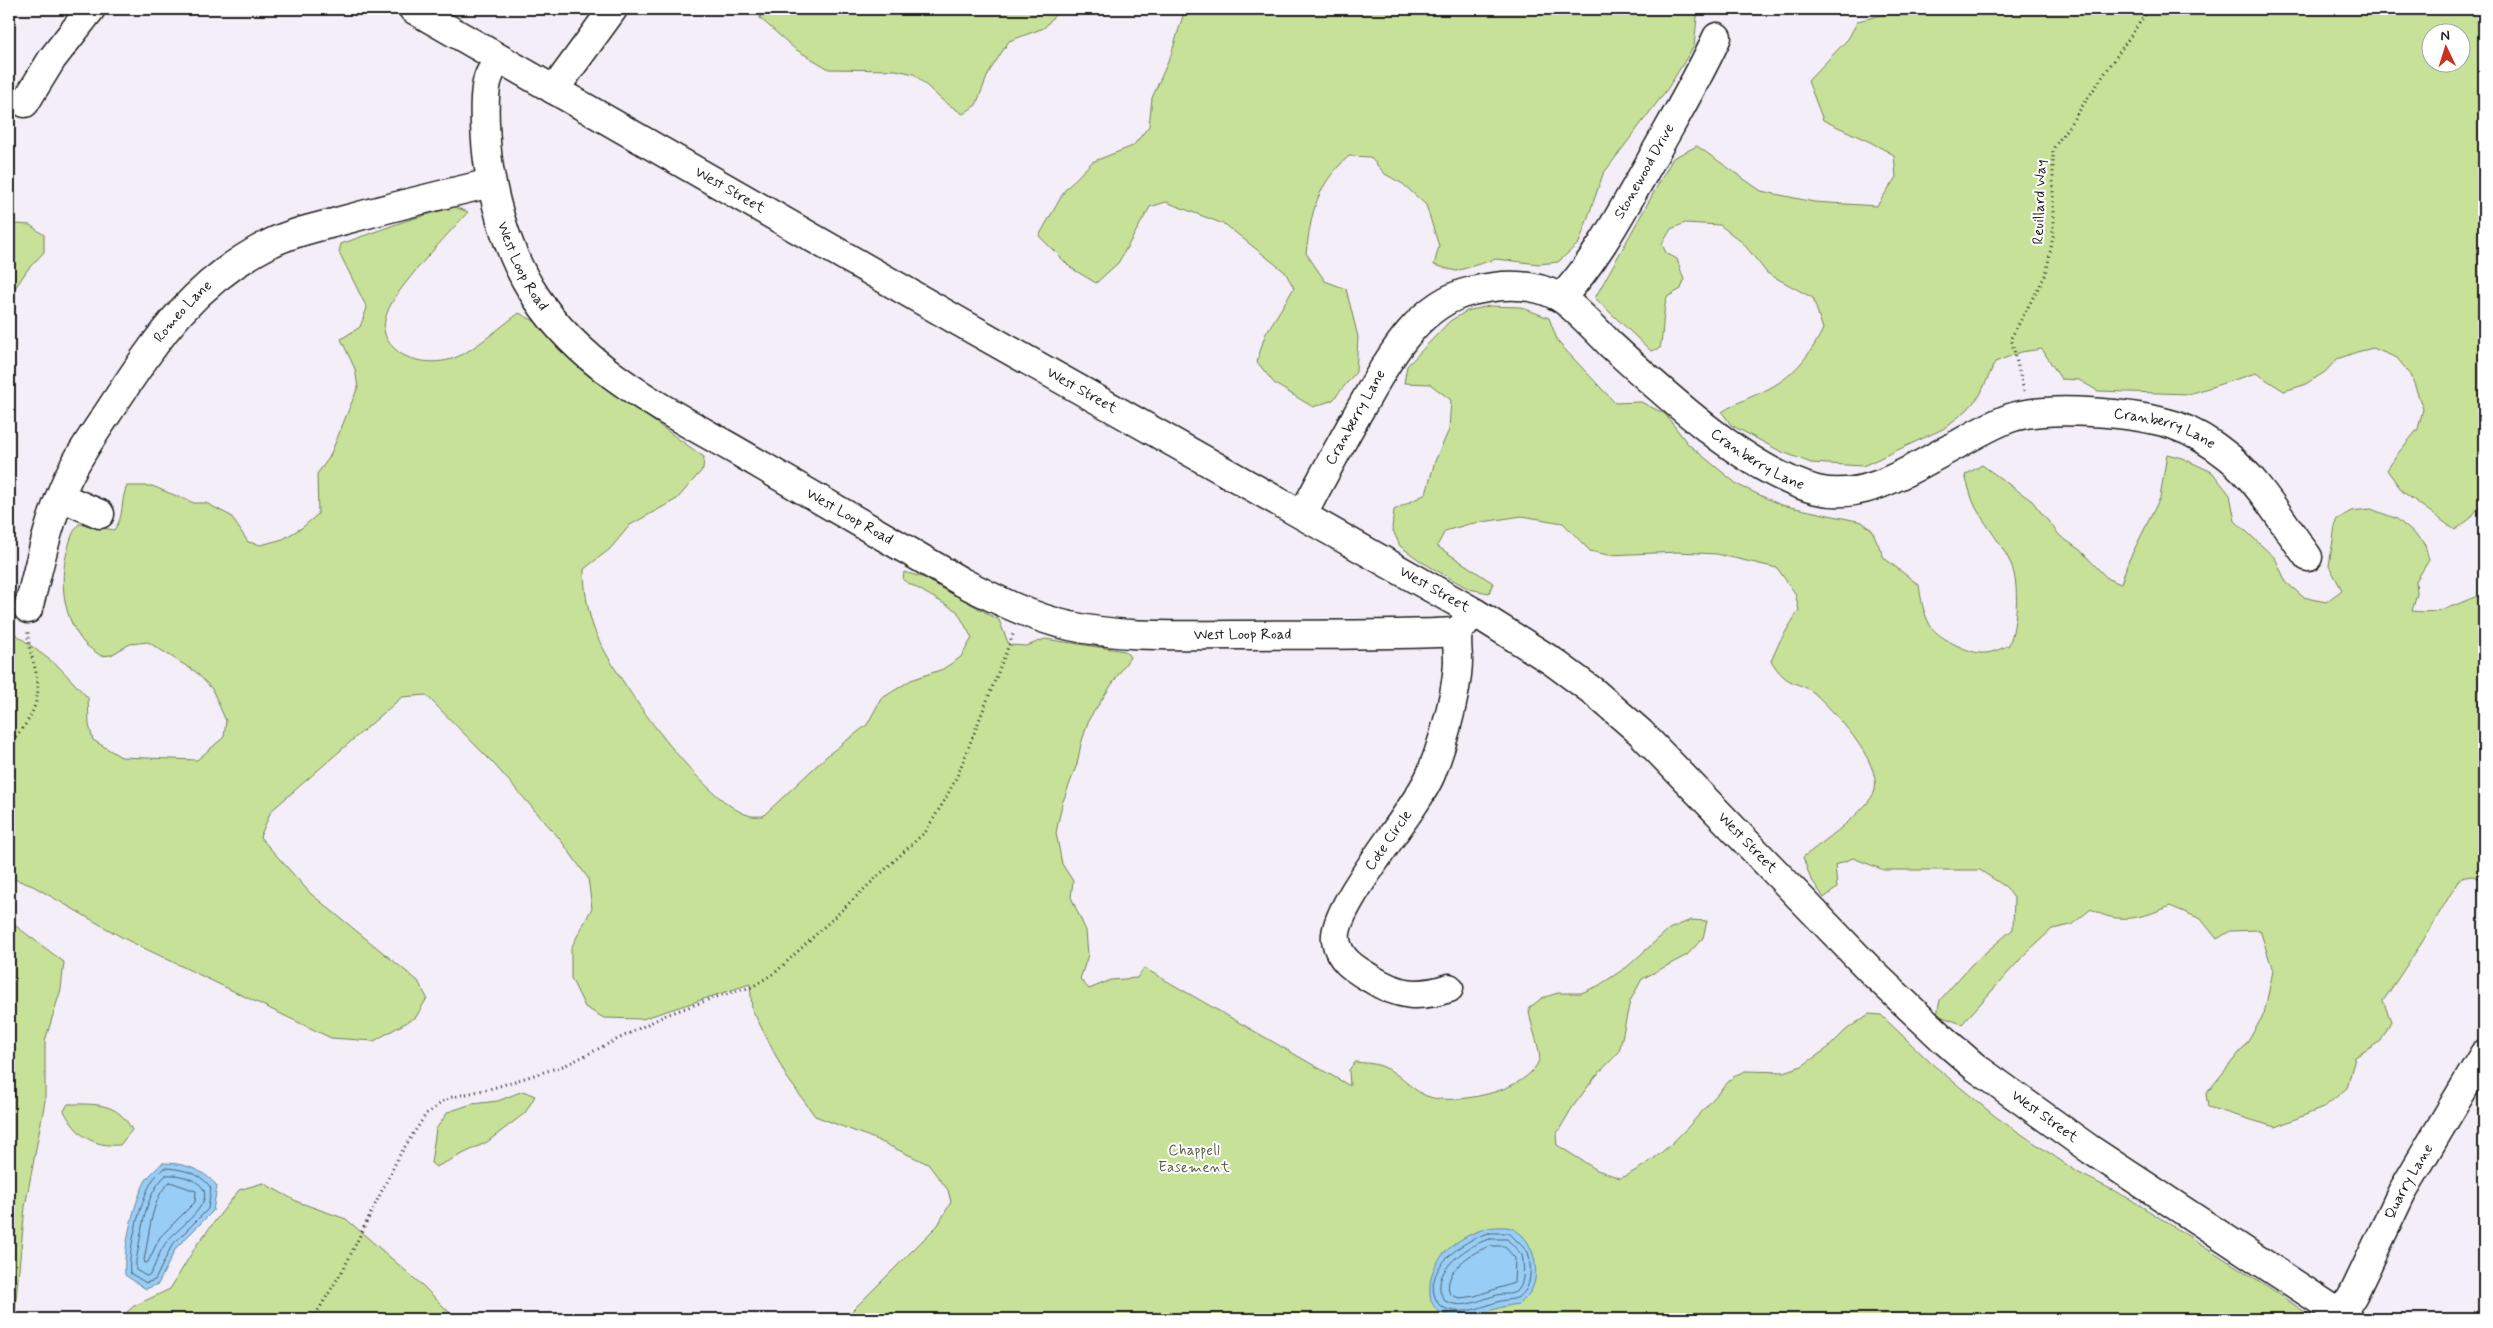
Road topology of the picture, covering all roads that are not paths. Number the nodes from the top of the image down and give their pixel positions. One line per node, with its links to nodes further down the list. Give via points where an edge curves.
1 (92, 9): 7 (street, via 52,59)
2 (413, 9): 5 (street, West Street)
3 (612, 9): 6 (street)
4 (1717, 37): 9 (street, Stonewood Drive, via 1703,68 1604,242 1582,275)
5 (499, 60): 6 (street, West Street); 8 (street, West Loop Road, via 489,76 486,89)
6 (554, 90): 12 (street, West Street)
7 (25, 103)
8 (491, 183): 10 (street, Romeo Lane, via 297,233 270,243 220,273 169,323 146,355 86,445); 15 (street, West Loop Road, via 508,239 535,297 590,357 633,390 702,431 962,582 1022,612 1071,626 1159,636 1357,636)
9 (1561, 298): 12 (street, Cranberry Lane, via 1533,287 1494,287 1457,295 1435,308 1393,354); 13 (street, Cranberry Lane, via 1645,376 1713,432 1746,456 1818,490 1845,493 1877,486 1994,425 2029,414 2054,412 2139,417 2192,433 2231,458)
10 (60, 497): 11 (street); 14 (street, Romeo Lane)
11 (100, 514)
12 (1302, 514): 15 (street, West Street)
13 (2308, 557)
14 (28, 609)
15 (1466, 622): 16 (street, Cote Circle, via 1455,692 1430,776 1420,796 1352,896 1338,922 1336,934 1338,947 1346,960 1374,981 1417,996); 18 (street, West Street, via 1552,661 1640,732 1887,987 1975,1067 2091,1150)
16 (1449, 988)
17 (2484, 1054): 18 (street, Quarry Lane, via 2402,1192)
18 (2345, 1317)

